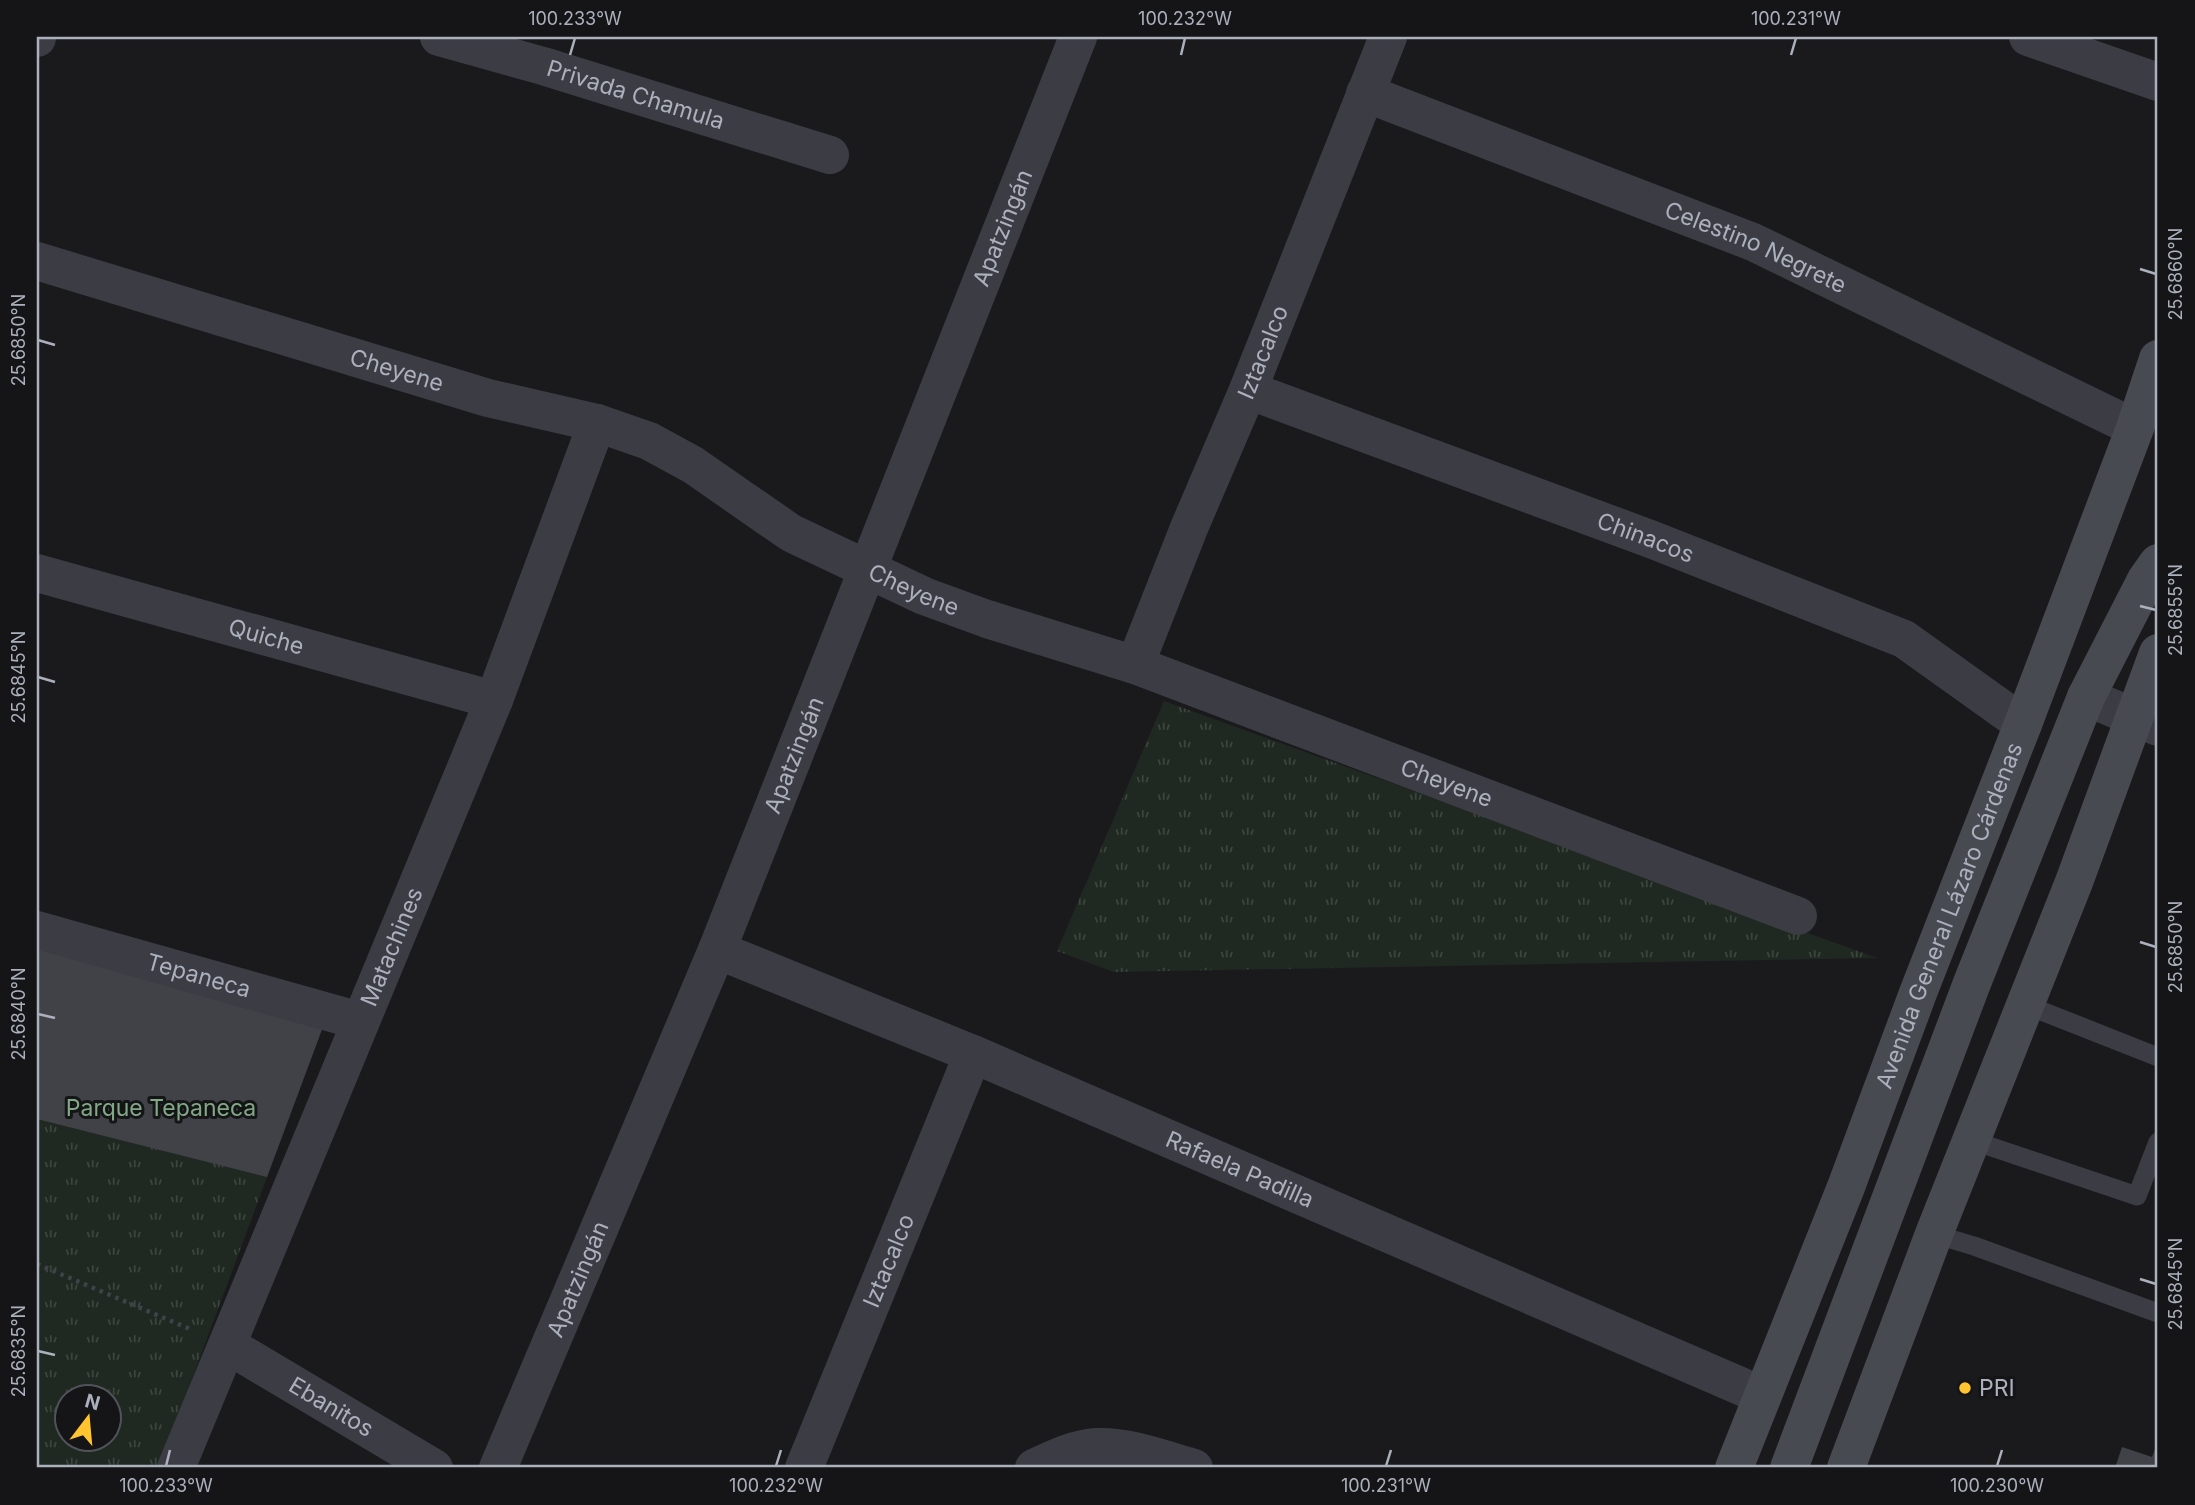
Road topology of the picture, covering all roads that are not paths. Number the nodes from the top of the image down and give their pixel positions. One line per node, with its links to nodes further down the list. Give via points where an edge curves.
1 (439, 37): 7 (street, Privada Chamula)
2 (1078, 37): 14 (street, Apatzingán)
3 (1388, 37): 6 (street, Iztacalco)
4 (2028, 37): 5 (street)
5 (2158, 82)
6 (1365, 93): 10 (street, Iztacalco); 12 (street, Celestino Negrete, via 1753,242)
7 (830, 155)
8 (37, 261): 11 (street, Cheyene, via 488,398)
9 (2158, 359): 12 (street, Avenida General Lázaro Cárdenas)
10 (1248, 390): 17 (street, Iztacalco); 21 (street, Chinacos, via 1904,639)
11 (597, 423): 14 (street, Cheyene, via 693,465 791,533); 19 (street, Matachines)
12 (2136, 428): 21 (street, Avenida General Lázaro Cárdenas)
13 (2158, 562): 18 (street, Avenida General Lázaro Cárdenas)
14 (867, 568): 17 (street, Cheyene, via 923,596); 24 (street, Apatzingán)
15 (37, 573): 19 (street, Quiche)
16 (2158, 653): 20 (street)
17 (1135, 665): 22 (street, Cheyene)
18 (2086, 696): 20 (street); 35 (street, Avenida General Lázaro Cárdenas)
19 (494, 700): 26 (street, Matachines)
20 (2146, 723): 25 (street)
21 (2023, 724): 36 (street, Avenida General Lázaro Cárdenas, via 1846,1187)
22 (1798, 916)
23 (37, 930): 26 (street, Tepaneca)
24 (717, 950): 27 (street, Rafaela Padilla); 39 (street, Apatzingán)
25 (2024, 1004): 28 (lane); 29 (street)
26 (360, 1021): 34 (street, Matachines)
27 (973, 1054): 36 (street, Rafaela Padilla); 40 (street, Iztacalco)
28 (2158, 1057)
29 (1971, 1140): 30 (lane, via 2137,1196); 31 (street)
30 (2158, 1142)
31 (1934, 1234): 32 (lane); 33 (street)
32 (2158, 1313)
33 (1902, 1320): 35 (street); 45 (street)
34 (229, 1346): 37 (street, Matachines); 38 (street, Ebanitos)
35 (1832, 1355): 44 (street, Avenida General Lázaro Cárdenas)
36 (1761, 1395): 43 (street, Avenida General Lázaro Cárdenas)
37 (176, 1468)
38 (434, 1468)
39 (498, 1468)
40 (804, 1468)
41 (1034, 1468): 42 (street, via 1096,1447 1137,1452)
42 (1194, 1468)
43 (1734, 1468)
44 (1789, 1468)
45 (1846, 1468)

